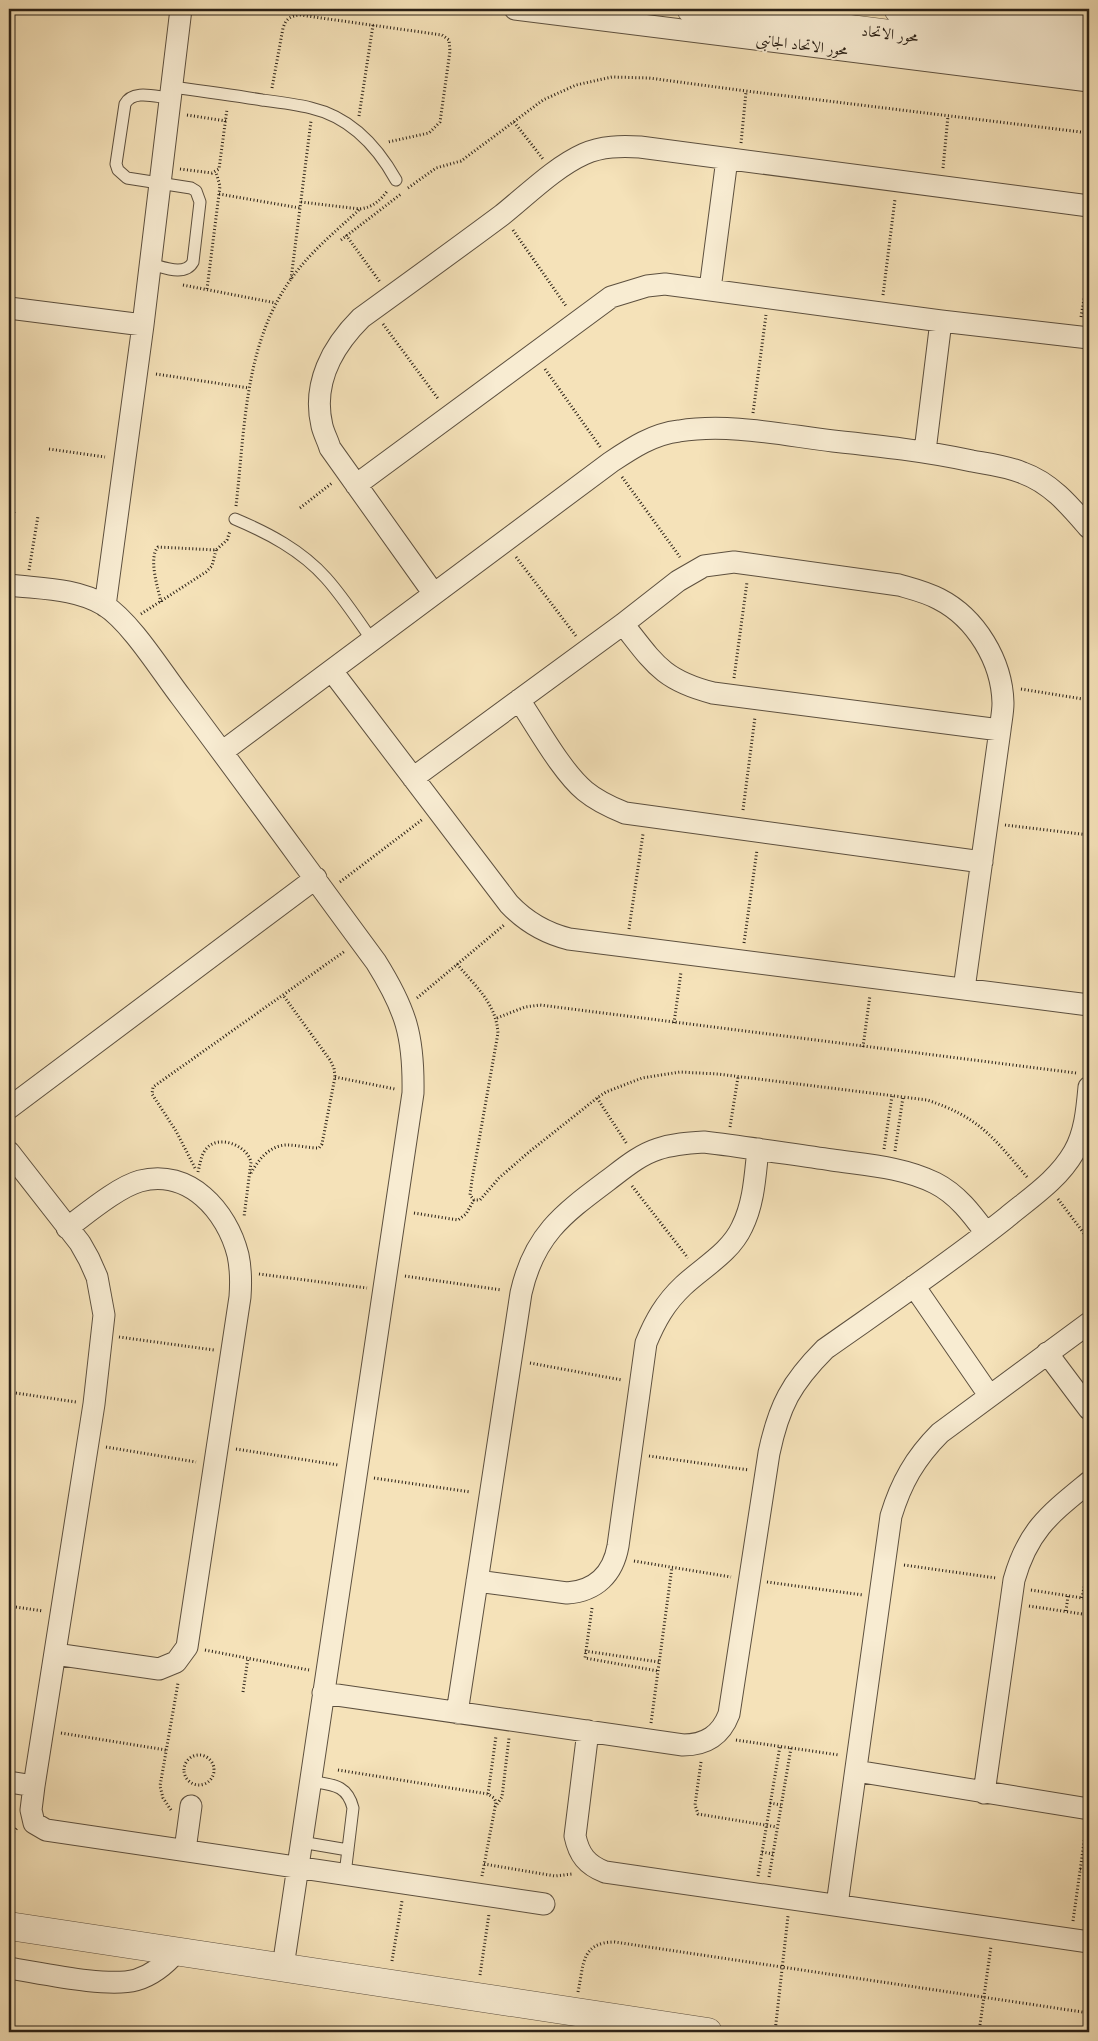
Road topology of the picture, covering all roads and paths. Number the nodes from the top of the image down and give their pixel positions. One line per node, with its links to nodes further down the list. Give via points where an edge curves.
1 (181, 9): 13 (street)
2 (515, 9): 10 (street, محور الاتحاد الجانبى)
3 (690, 9): 9 (street, محور الاتحاد)
4 (898, 9): 8 (street, محور الاتحاد)
5 (1065, 9): 6 (street)
6 (1089, 12)
7 (373, 25): 14 (path, via 292,16 283,28); 19 (path); 21 (path, via 442,34 449,40 450,50 442,114 435,129 421,136)
8 (1089, 33)
9 (1089, 59)
10 (1089, 81)
11 (746, 91): 16 (path); 18 (path, via 649,78 612,77 576,85 543,100); 22 (path)
12 (229, 95): 13 (lane); 14 (lane); 17 (path)
13 (170, 99): 17 (path); 25 (street); 25 (lane, via 138,95 128,99 116,164 127,178)
14 (270, 101): 15 (lane)
15 (312, 108): 19 (lane); 30 (path)
16 (948, 116): 20 (path); 28 (path)
17 (226, 121): 23 (path, via 220,165)
18 (514, 122): 24 (path); 35 (path, via 461,161 436,168)
19 (356, 130): 21 (lane)
20 (1089, 133)
21 (372, 144): 26 (lane)
22 (733, 160): 24 (street, via 622,146 585,154); 27 (street); 40 (street)
23 (216, 172): 25 (path); 29 (path)
24 (554, 174): 34 (street)
25 (161, 175): 38 (street); 38 (lane, via 196,191 200,202 198,219 190,266 182,270)
26 (396, 180): 33 (path, via 380,200)
27 (897, 181): 28 (street); 47 (path)
28 (941, 186): 31 (street)
29 (219, 194): 32 (path); 41 (path)
30 (301, 202): 32 (path); 33 (path)
31 (1089, 206)
32 (300, 208): 39 (path)
33 (360, 209): 39 (path, via 308,258)
34 (502, 214): 42 (street); 48 (path)
35 (346, 235): 36 (path); 42 (path)
36 (340, 240)
37 (1089, 269): 51 (path)
38 (149, 271): 41 (path); 50 (street)
39 (291, 280): 44 (path)
40 (710, 289): 43 (street); 48 (street, via 665,284 637,288 611,297)
41 (206, 290): 44 (path)
42 (391, 296): 46 (street)
43 (768, 297): 47 (street); 55 (path)
44 (276, 303): 53 (path, via 256,350)
45 (9, 308): 50 (street)
46 (373, 310): 54 (path); 59 (street, via 344,335 323,378 322,426 330,448)
47 (881, 313): 49 (street)
48 (577, 321): 54 (street)
49 (941, 321): 51 (street); 57 (street)
50 (142, 325): 52 (street)
51 (1084, 337)
52 (136, 370): 53 (path); 58 (street)
53 (249, 388): 63 (path)
54 (450, 415): 59 (street)
55 (750, 431): 57 (street); 65 (street, via 700,428 654,437 619,457)
56 (49, 449): 58 (path)
57 (925, 451): 64 (street, via 1024,473 1048,486)
58 (124, 460): 72 (street)
59 (351, 478): 60 (path); 70 (street)
60 (300, 508)
61 (14, 512): 66 (path)
62 (38, 516): 69 (path)
63 (235, 519): 67 (path, via 227,540); 75 (lane, via 260,530 306,559 326,578)
64 (1089, 528)
65 (504, 542): 70 (street); 76 (path)
66 (9, 544)
67 (216, 550): 71 (path, via 212,566 206,572); 71 (path, via 158,547 154,559 155,579)
68 (749, 564): 74 (street, via 719,563 690,572); 78 (street, via 899,585 940,599 974,627 996,665); 79 (path)
69 (18, 586): 72 (street, via 72,592)
70 (434, 594): 75 (street)
71 (161, 602): 73 (path)
72 (105, 606): 73 (street)
73 (126, 624): 84 (street)
74 (623, 624): 76 (street); 79 (street, via 657,667 674,679 693,688)
75 (372, 640): 77 (street)
76 (587, 650): 81 (street)
77 (332, 671): 84 (street); 85 (street)
78 (1001, 686): 82 (path); 83 (street)
79 (731, 696): 80 (street)
80 (757, 699): 83 (street); 89 (path)
81 (519, 700): 85 (street); 87 (street, via 568,773 584,790 603,804)
82 (1089, 700)
83 (1000, 730): 88 (street)
84 (222, 752): 92 (street)
85 (413, 778): 86 (street)
86 (436, 809): 92 (path); 93 (street)
87 (645, 817): 89 (street); 95 (path)
88 (987, 823): 90 (path); 91 (street)
89 (750, 831): 91 (street); 97 (path)
90 (1089, 835)
91 (982, 862): 100 (street)
92 (321, 886): 94 (street); 114 (street)
93 (517, 913): 95 (street, via 555,936); 98 (path)
94 (360, 940): 101 (path); 103 (street)
95 (627, 947): 96 (street)
96 (683, 954): 97 (street); 105 (path)
97 (741, 961): 99 (street)
98 (457, 964): 103 (path); 104 (path, via 491,1004)
99 (872, 977): 100 (street); 106 (path)
100 (964, 989): 102 (street)
101 (282, 995): 107 (path, via 330,1060); 120 (path, via 152,1090 198,1174 206,1148 218,1142 245,1150 251,1162)
102 (1089, 1005)
103 (403, 1010): 110 (street, via 412,1055)
104 (497, 1018): 105 (path, via 518,1009 540,1005); 122 (path, via 498,1033 470,1195)
105 (674, 1023): 106 (path)
106 (863, 1046): 109 (path)
107 (335, 1077): 110 (path); 120 (path, via 319,1148 285,1144 274,1148 256,1163)
108 (738, 1077): 112 (path); 113 (path, via 680,1072 642,1078); 115 (path)
109 (1084, 1080): 121 (street, via 1082,1132 1062,1170)
110 (412, 1093): 123 (street)
111 (892, 1096): 119 (path)
112 (903, 1097): 119 (path); 121 (path, via 927,1100 972,1119)
113 (597, 1098): 118 (path); 122 (path, via 499,1178 480,1200)
114 (9, 1108)
115 (728, 1145): 116 (street); 118 (street, via 681,1143 658,1149)
116 (758, 1149): 119 (street); 129 (street, via 750,1207 742,1229 728,1248)
117 (9, 1152): 125 (street)
118 (629, 1164): 129 (path); 132 (street, via 567,1211 549,1229 535,1251)
119 (887, 1168): 126 (street, via 915,1174 943,1188 973,1214)
120 (250, 1173): 124 (path)
121 (1043, 1188): 126 (street); 127 (path)
122 (474, 1200): 123 (path, via 458,1220)
123 (396, 1210): 130 (street)
124 (243, 1218)
125 (67, 1228): 128 (street, via 139,1182 177,1181 194,1188 222,1218); 134 (street, via 80,1243 97,1277 104,1315)
126 (986, 1233): 131 (street)
127 (1089, 1240)
128 (241, 1271): 130 (path); 135 (street)
129 (698, 1273): 138 (street, via 668,1302 654,1321 646,1343)
130 (385, 1282): 132 (path); 146 (street)
131 (914, 1286): 140 (street); 147 (street, via 826,1350 804,1370 787,1396 776,1423)
132 (521, 1292): 137 (street)
133 (1089, 1323): 136 (street)
134 (103, 1334): 135 (path); 141 (street)
135 (232, 1352): 145 (street)
136 (1047, 1353): 140 (street); 142 (street)
137 (510, 1360): 138 (path); 149 (street)
138 (640, 1383): 144 (street)
139 (9, 1392): 141 (path)
140 (989, 1395): 150 (street, via 922,1450 898,1493)
141 (94, 1404): 143 (street)
142 (1089, 1409)
143 (88, 1444): 145 (path); 161 (street)
144 (631, 1454): 147 (path); 154 (street, via 616,1558)
145 (216, 1456): 146 (path); 163 (street)
146 (356, 1472): 149 (path); 169 (street)
147 (766, 1473): 175 (street, via 729,1714 726,1722)
148 (1089, 1482): 155 (street, via 1039,1526 1030,1538 1020,1559)
149 (490, 1494): 153 (street)
150 (885, 1562): 155 (path); 181 (street)
151 (672, 1567): 167 (path)
152 (1089, 1571): 157 (path)
153 (477, 1582): 154 (street, via 567,1594); 171 (street)
154 (596, 1585): 164 (path)
155 (1013, 1590): 156 (path); 160 (path); 185 (street)
156 (1068, 1596): 157 (path); 160 (path)
157 (1082, 1598): 158 (path)
158 (1089, 1599)
159 (9, 1606): 161 (path)
160 (1066, 1612): 162 (path)
161 (61, 1614): 165 (street)
162 (1089, 1615)
163 (185, 1651): 165 (street, via 160,1669); 166 (path); 179 (path)
164 (585, 1651): 167 (path); 168 (path, via 587,1659)
165 (55, 1654): 173 (street)
166 (248, 1658): 169 (path); 170 (path)
167 (659, 1662): 168 (path)
168 (658, 1671): 176 (path)
169 (325, 1683): 171 (street); 182 (street)
170 (243, 1692)
171 (457, 1712): 172 (street)
172 (505, 1719): 174 (street); 186 (path); 189 (path, via 502,1797)
173 (43, 1731): 179 (path); 184 (street)
174 (588, 1731): 176 (street); 201 (street, via 574,1836 584,1860)
175 (709, 1739): 176 (street, via 683,1745); 177 (path); 192 (path, via 695,1805 698,1814)
176 (648, 1740)
177 (780, 1746): 178 (path); 187 (path)
178 (791, 1748): 181 (path); 188 (path)
179 (166, 1750): 191 (path, via 160,1786 163,1798 178,1817)
180 (202, 1755): 180 (path, via 190,1758 184,1768 187,1779 197,1785 209,1782 215,1772 212,1761)
181 (857, 1764): 185 (street); 210 (street)
182 (312, 1774): 186 (path); 194 (street); 196 (lane, via 345,1791 351,1799 353,1808)
183 (9, 1782): 184 (street)
184 (34, 1786): 195 (street, via 31,1817 39,1828)
185 (984, 1793): 190 (street)
186 (488, 1794): 189 (path, via 494,1798)
187 (770, 1803): 188 (path); 192 (path)
188 (781, 1805): 193 (path)
189 (495, 1807): 199 (path)
190 (1089, 1809): 202 (path)
191 (190, 1814): 195 (street)
192 (767, 1825): 193 (path); 197 (path)
193 (778, 1827): 198 (path)
194 (301, 1842): 196 (lane); 200 (street)
195 (185, 1850): 200 (street)
196 (348, 1850): 204 (lane)
197 (762, 1852): 198 (path); 207 (path)
198 (773, 1854): 207 (path)
199 (484, 1864): 201 (path, via 555,1876); 206 (path)
200 (297, 1867): 204 (street); 216 (street)
201 (593, 1868): 207 (street)
202 (1080, 1869): 203 (path); 213 (path)
203 (1089, 1870)
204 (345, 1874): 205 (street)
205 (405, 1883): 206 (street); 218 (path)
206 (485, 1895): 209 (street); 220 (path)
207 (761, 1895): 208 (street)
208 (790, 1899): 210 (street); 215 (path)
209 (544, 1904)
210 (837, 1905): 212 (street)
211 (9, 1926): 214 (street)
212 (993, 1928): 213 (street); 219 (path)
213 (1080, 1940)
214 (177, 1951): 216 (street); 217 (street, via 149,1975 126,1982 103,1982)
215 (782, 1966): 219 (path); 221 (path, via 601,1942 592,1947 586,1957); 224 (path)
216 (283, 1967): 218 (street)
217 (9, 1968)
218 (389, 1983): 220 (street)
219 (984, 1996): 222 (path); 225 (path)
220 (477, 1997): 221 (street)
221 (574, 2012): 223 (street)
222 (1089, 2012)
223 (708, 2032)
224 (775, 2032)
225 (979, 2032)

